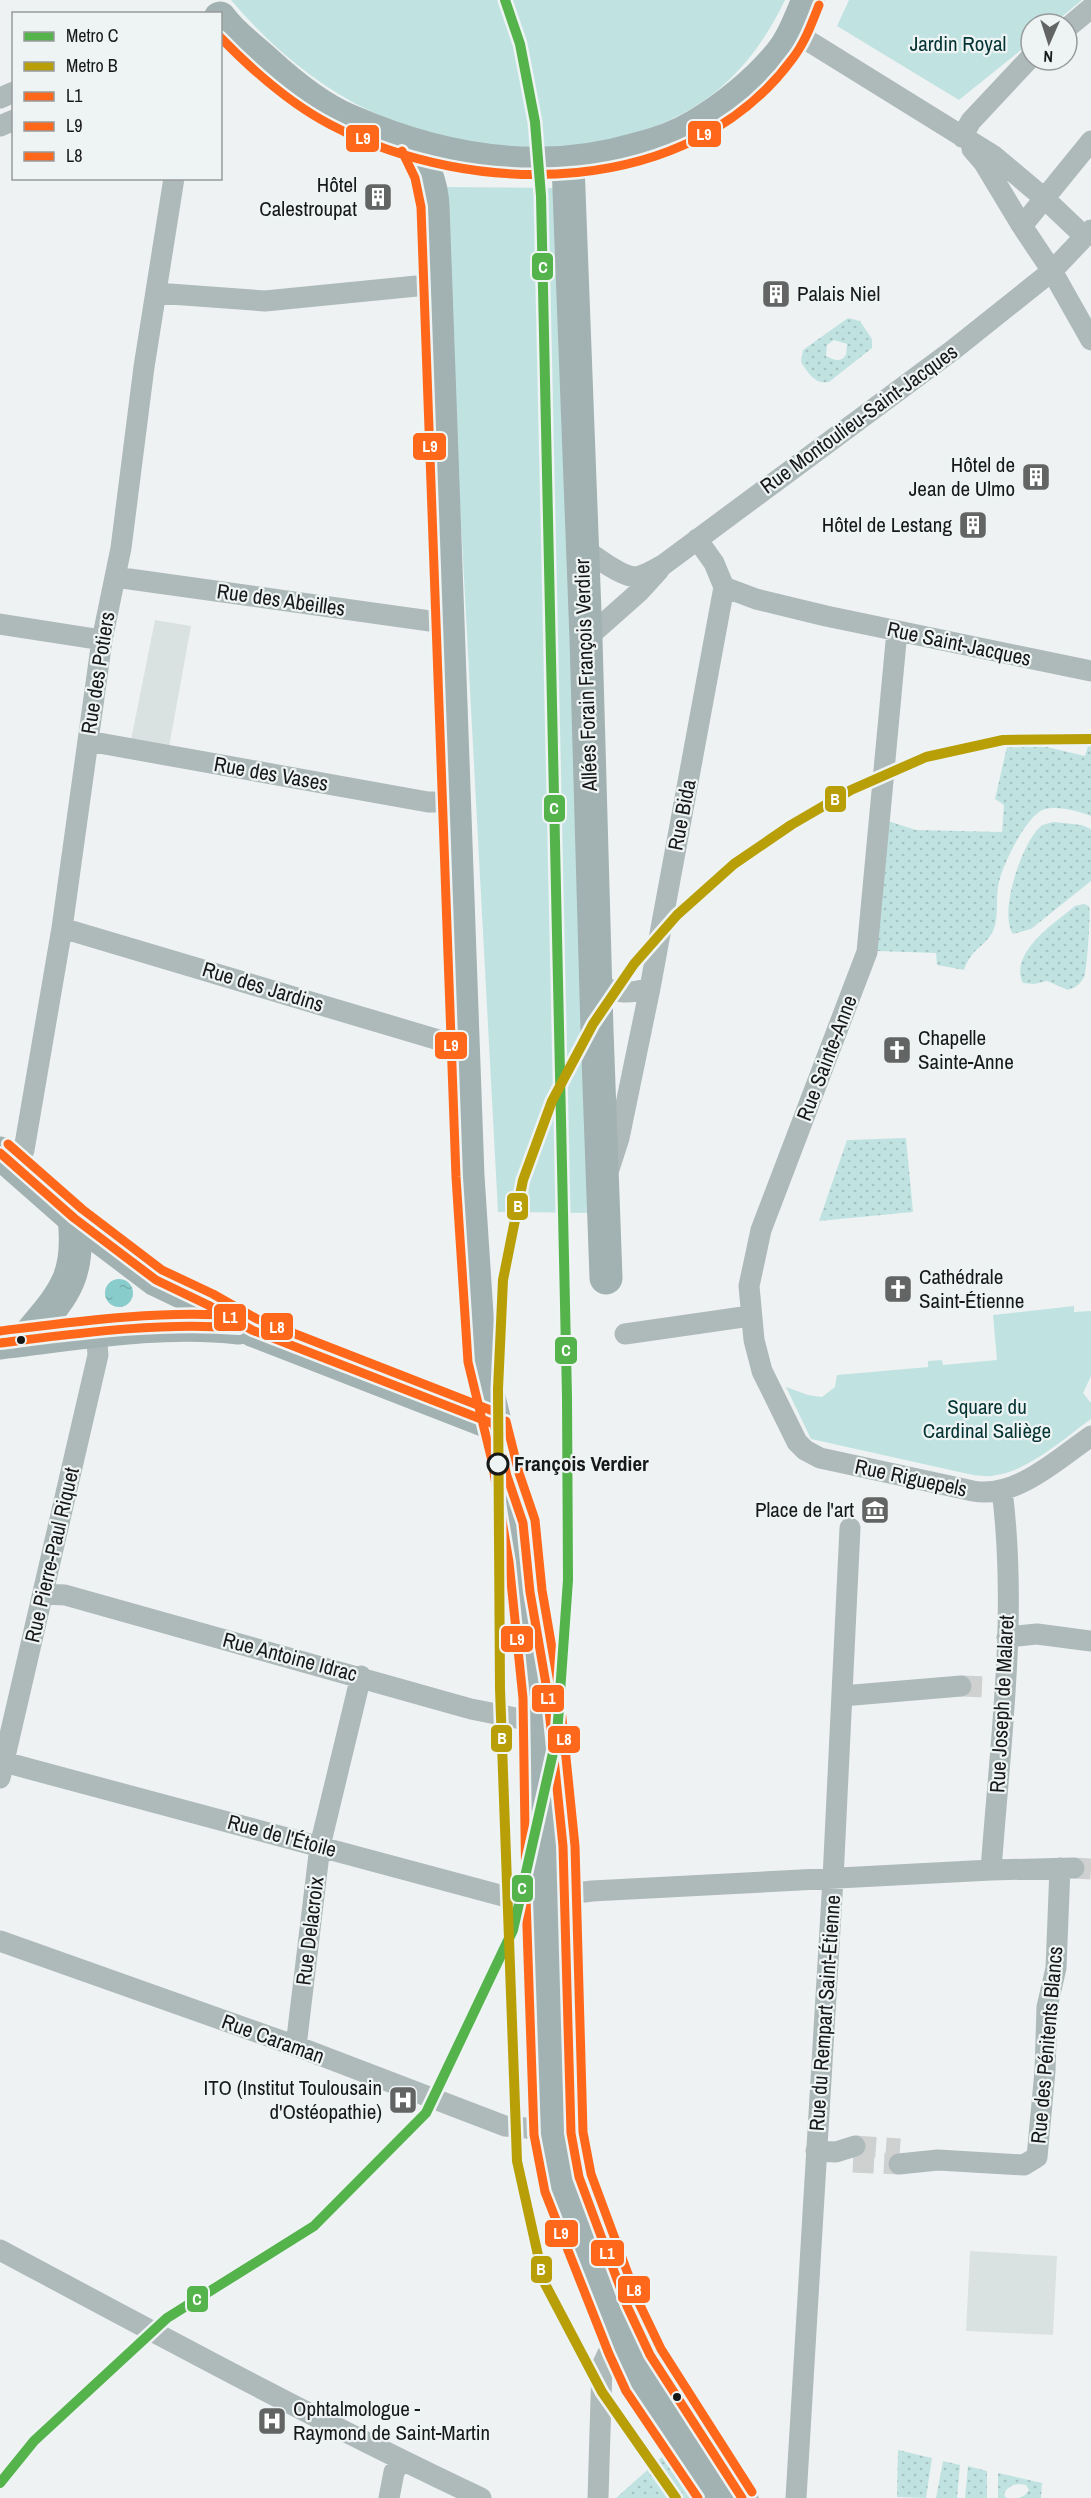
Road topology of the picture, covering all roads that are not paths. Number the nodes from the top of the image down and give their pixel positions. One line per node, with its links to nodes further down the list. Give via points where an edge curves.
1 (808, 0): 5 (main road)
2 (1091, 8): 3 (street)
3 (1079, 18)
4 (222, 20): 9 (main road, via 292,86 346,119)
5 (794, 32): 7 (street); 10 (main road, via 780,55 749,86 695,127 617,155)
6 (1019, 70): 7 (street, via 971,121)
7 (962, 137): 12 (street, via 994,156); 13 (street, via 984,163)
8 (1091, 141): 12 (street)
9 (413, 145): 10 (main road, via 462,158); 16 (main road, via 432,195)
10 (568, 164): 20 (main road, Allées Forain François Verdier)
11 (174, 180): 17 (street, Rue des Potiers)
12 (1044, 198): 13 (street); 14 (street)
13 (1022, 226): 15 (street)
14 (1088, 233): 15 (street, Rue Montoulieu-Saint-Jacques)
15 (1052, 272): 18 (street); 19 (street, Rue Montoulieu-Saint-Jacques)
16 (437, 284): 17 (street, via 265,301); 24 (main road)
17 (156, 293): 22 (street, Rue des Potiers)
18 (1091, 340)
19 (697, 539): 21 (street, Rue Montoulieu-Saint-Jacques); 23 (street, via 714,563)
20 (581, 546): 21 (street, Rue Montoulieu-Saint-Jacques, via 631,576); 27 (main road, Allées Forain François Verdier)
21 (663, 565): 27 (street, Rue Montoulieu-Saint-Jacques)
22 (115, 577): 24 (street, Rue des Abeilles); 28 (street, Rue des Potiers)
23 (724, 587): 26 (street, Rue Saint-Jacques, via 756,599); 34 (street, Rue Bida)
24 (448, 622): 31 (main road)
25 (0, 624): 28 (street)
26 (897, 631): 29 (street, Rue Saint-Jacques); 40 (street, Rue Sainte-Anne, via 867,952 761,1230 749,1286)
27 (586, 639): 33 (main road, Allées Forain François Verdier)
28 (102, 640): 30 (street, Rue des Potiers)
29 (1091, 671)
30 (88, 741): 31 (street, Rue des Vases, via 428,802); 32 (street, Rue des Potiers)
31 (455, 802): 35 (main road)
32 (62, 928): 35 (street, Rue des Jardins, via 442,1041); 36 (street, Rue des Potiers, via 24,1150)
33 (597, 984): 34 (street, via 624,993); 37 (main road, Allées Forain François Verdier)
34 (650, 988): 37 (street, Allées Forain François Verdier, via 619,1138)
35 (464, 1044): 45 (main road, via 480,1360)
36 (7, 1159): 38 (main road)
37 (603, 1186): 39 (main road, Allées Forain François Verdier)
38 (74, 1218): 41 (main road, via 156,1280); 44 (main road, via 76,1255 70,1280 63,1294)
39 (606, 1278)
40 (750, 1316): 43 (street); 47 (street, Rue Sainte-Anne, via 762,1371 782,1413 797,1442)
41 (252, 1330): 42 (main road, via 188,1324); 45 (main road)
42 (96, 1332): 44 (main road); 51 (street, Rue Pierre-Paul Riquet, via 98,1355)
43 (625, 1334)
44 (13, 1342)
45 (494, 1424): 48 (main road)
46 (1091, 1436): 49 (street, Rue Riguepels, via 1021,1483)
47 (820, 1458): 49 (street, Rue Riguepels, via 973,1491)
48 (507, 1476): 57 (main road, via 521,1560); 63 (main road, via 523,1523 547,1690 563,1846)
49 (1002, 1490): 52 (street, Rue Joseph de Malaret, via 1007,1539)
50 (850, 1528): 56 (street, Rue du Rempart Saint-Étienne)
51 (44, 1594): 54 (street, Rue Antoine Idrac, via 65,1595); 58 (street, Rue Pierre-Paul Riquet)
52 (1007, 1637): 53 (street, via 1037,1635); 61 (street, Rue Joseph de Malaret, via 995,1687)
53 (1091, 1641)
54 (361, 1676): 57 (street, Rue Antoine Idrac, via 471,1709); 59 (street, Rue Delacroix)
55 (961, 1686): 56 (street)
56 (842, 1696): 62 (street, Rue du Rempart Saint-Étienne)
57 (536, 1722): 63 (main road)
58 (1, 1766): 59 (street, Rue de l'Étoile)
59 (320, 1846): 63 (street, Rue de l'Étoile, via 507,1897); 65 (street, Rue Delacroix)
60 (1067, 1868): 61 (street, Rue de l'Étoile); 67 (street, Rue des Pénitents Blancs, via 1056,1968 1047,2007 1037,2157 1024,2165)
61 (991, 1870): 62 (street, Rue de l'Étoile)
62 (833, 1879): 63 (street, Rue de l'Étoile); 76 (street, Rue du Rempart Saint-Étienne, via 840,2153)
63 (551, 1895): 66 (main road); 75 (main road, via 571,2133 579,2177 627,2306 650,2355)
64 (0, 1941): 65 (street, Rue Caraman)
65 (296, 2046): 66 (street, Rue Caraman, via 505,2126)
66 (534, 2129): 69 (main road)
67 (899, 2156)
68 (0, 2250): 70 (street)
69 (615, 2338): 73 (street, via 602,2366); 74 (main road, via 636,2384)
70 (402, 2460): 71 (street, via 394,2472); 72 (street)
71 (389, 2498)
72 (482, 2498)
73 (598, 2498)
74 (712, 2498)
75 (742, 2498)
76 (796, 2498)

